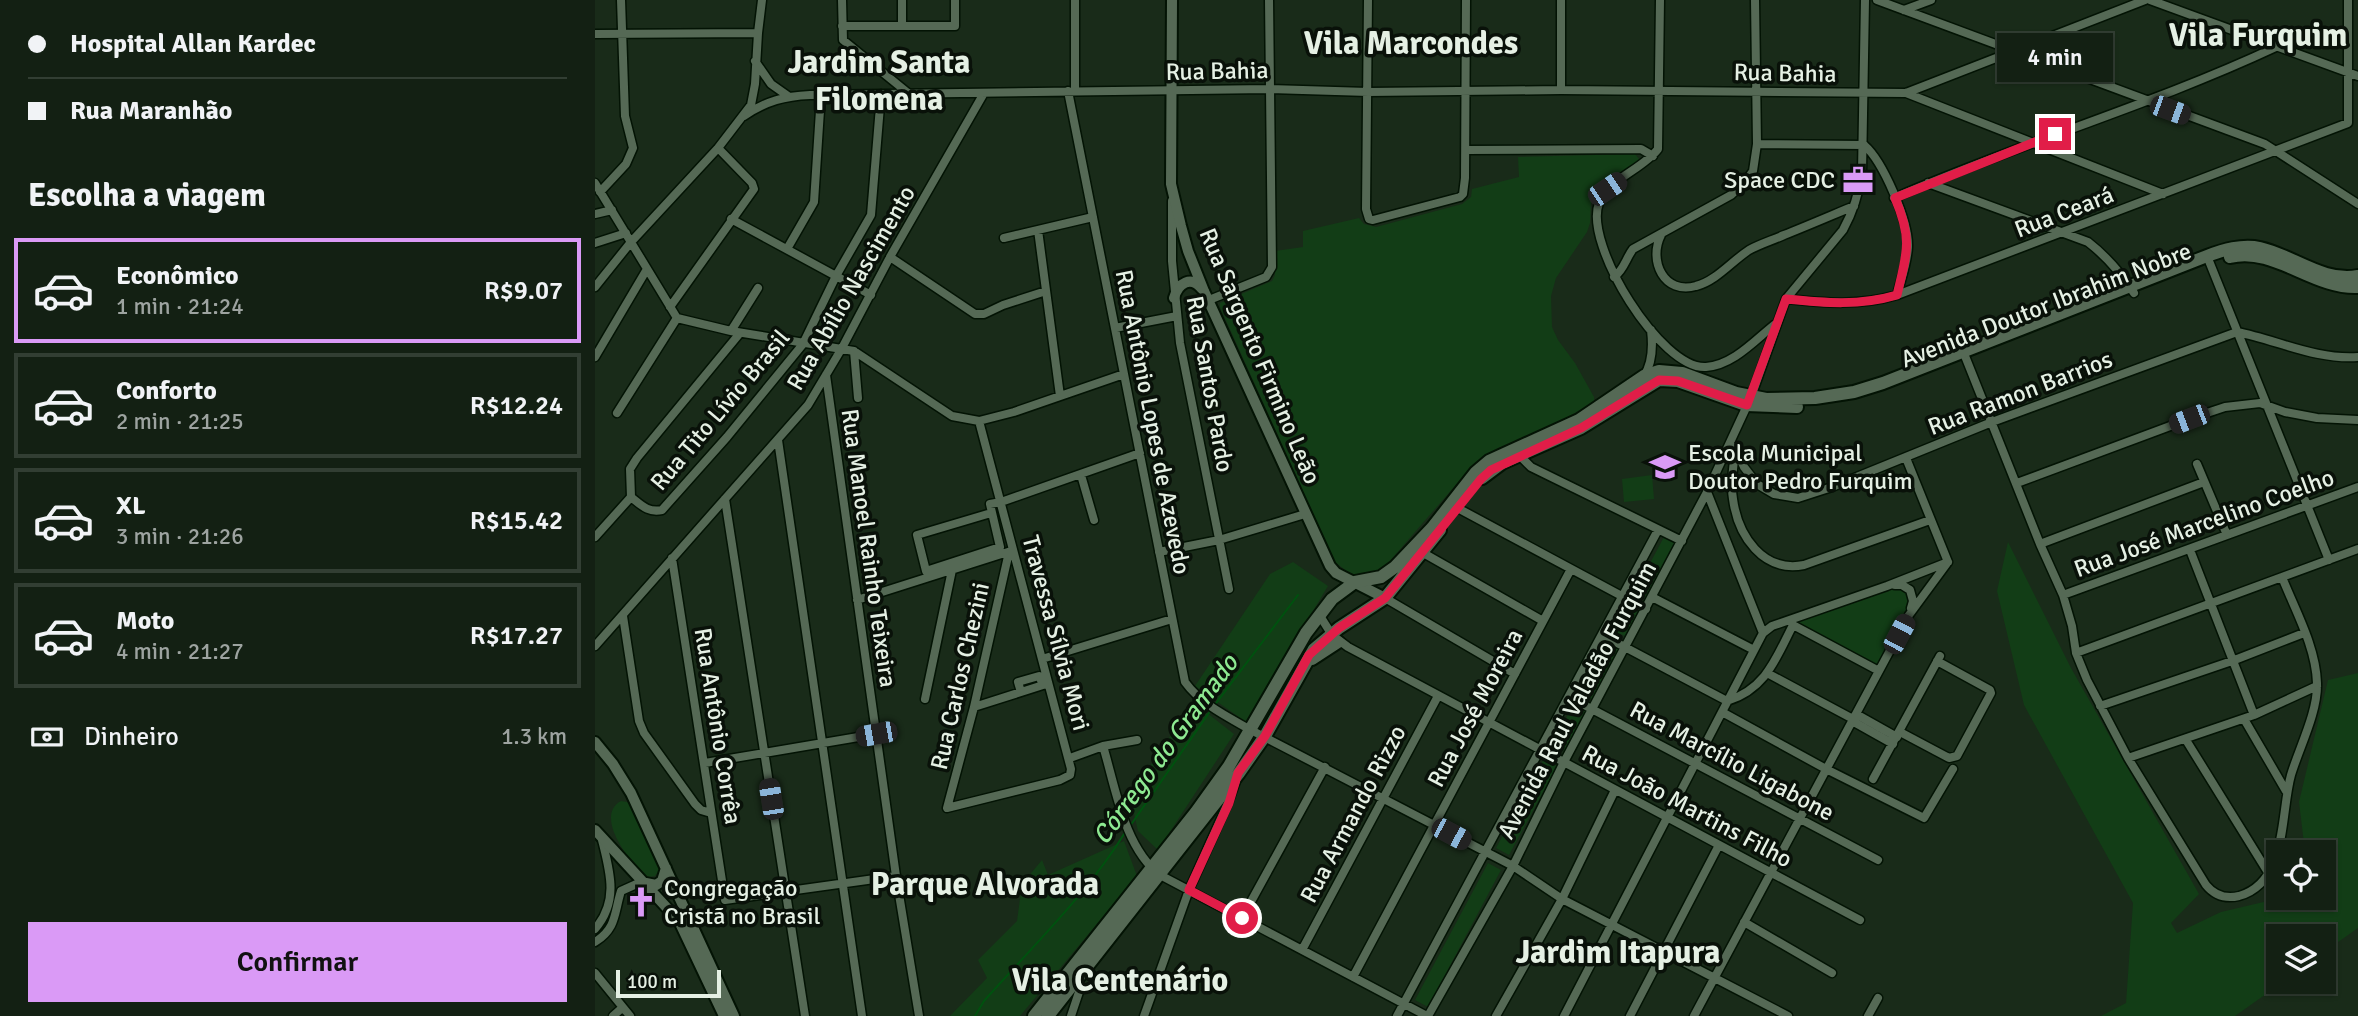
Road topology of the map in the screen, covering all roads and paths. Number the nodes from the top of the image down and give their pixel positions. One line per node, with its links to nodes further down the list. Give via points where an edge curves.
1 (621, 0): 24 (street)
2 (762, 0): 22 (street)
3 (842, 0): 21 (street)
4 (902, 0): 20 (street)
5 (955, 0): 20 (street, via 955,26)
6 (1076, 0): 32 (street, Rua Antônio Lopes de Azevedo)
7 (1173, 0): 34 (street, Rua Sargento Firmino Leão)
8 (1269, 0): 30 (street)
9 (1368, 0): 35 (street)
10 (1466, 0): 33 (street)
11 (1561, 0): 31 (street)
12 (1660, 0): 36 (street)
13 (1755, 0): 37 (street)
14 (1865, 0): 42 (street, Avenida Raul Valadão Furquim)
15 (1877, 0): 19 (street)
16 (1931, 0): 19 (street)
17 (2147, 0): 25 (street); 26 (street)
18 (2348, 0): 28 (street)
19 (1904, 10): 26 (street)
20 (902, 25): 21 (street)
21 (842, 26): 38 (street, via 848,46)
22 (758, 33): 24 (street); 27 (street)
23 (595, 34): 24 (street)
24 (623, 35): 57 (street, via 625,116 633,148 626,164)
25 (2276, 47): 28 (street); 45 (street)
26 (2014, 51): 40 (street); 45 (street)
27 (755, 61): 44 (street, via 771,84); 46 (street, via 751,105)
28 (2348, 72): 29 (street); 52 (street, Rua Ceará, via 2348,123)
29 (2358, 76)
30 (1269, 89): 34 (street, Rua Bahia); 35 (street, Rua Bahia); 86 (street, via 1272,267 1266,277)
31 (1561, 90): 33 (street, Rua Bahia); 36 (street, Rua Bahia)
32 (1072, 91): 34 (street, Rua Bahia); 39 (street, Rua Bahia); 64 (street, Rua Antônio Lopes de Azevedo)
33 (1466, 91): 35 (street, Rua Bahia); 51 (street)
34 (1172, 92): 56 (street, Rua Sargento Firmino Leão)
35 (1368, 92): 51 (street, via 1369,219 1464,194)
36 (1660, 92): 37 (street, Rua Bahia); 53 (street, via 1658,149)
37 (1755, 92): 42 (street, Rua Bahia); 48 (street)
38 (908, 93): 39 (street, Rua Bahia); 41 (street, Rua Bahia)
39 (984, 93): 74 (street, Rua Abílio Nascimento)
40 (1906, 93): 42 (street, Rua Bahia); 47 (street)
41 (881, 94): 43 (street, Rua Bahia); 77 (street, Rua Tito Lívio Brasil, via 871,215)
42 (1865, 94): 49 (street, Avenida Raul Valadão Furquim)
43 (821, 95): 44 (street, Rua Bahia); 73 (street, via 814,202)
44 (788, 96): 46 (street, Rua Bahia)
45 (2146, 101): 47 (street); 52 (street)
46 (744, 116): 50 (street)
47 (2032, 143): 55 (street); 58 (street)
48 (1757, 144): 49 (street); 69 (street, via 1753,171 1739,188)
49 (1864, 145): 59 (street, via 1880,164); 61 (street, Avenida Raul Valadão Furquim)
50 (718, 148): 65 (street, via 754,189); 71 (street)
51 (1466, 150): 53 (street, via 1640,149)
52 (2274, 151): 58 (street, Rua Ceará); 60 (street)
53 (1653, 156): 79 (street, via 1607,189 1599,203 1596,220)
54 (595, 183): 57 (street)
55 (1928, 183): 59 (street); 68 (street)
56 (1171, 184): 86 (street, Rua Sargento Firmino Leão, via 1188,251); 88 (street, Rua Santos Pardo)
57 (600, 192): 62 (street)
58 (2164, 194): 68 (street, Rua Ceará)
59 (1895, 198): 87 (street, via 1907,233)
60 (2358, 204)
61 (1854, 206): 69 (street, via 1751,249 1694,287 1669,282 1660,271 1655,255); 89 (street, Avenida Raul Valadão Furquim, via 1843,230)
62 (612, 210): 63 (street); 67 (street)
63 (595, 214)
64 (1093, 217): 66 (street); 94 (street, Rua Antônio Lopes de Azevedo)
65 (731, 219): 73 (street); 90 (street)
66 (1038, 230): 70 (street); 84 (street)
67 (626, 233): 71 (street); 72 (street)
68 (2061, 233): 83 (street, via 2088,242 2108,258); 87 (street, Rua Ceará)
69 (1661, 235): 79 (street, via 1633,250)
70 (1004, 238)
71 (631, 242): 76 (street); 80 (street)
72 (595, 243)
73 (787, 249): 77 (street)
74 (890, 257): 84 (street, via 975,314); 85 (street, Rua Abílio Nascimento)
75 (2208, 260): 78 (main road, Avenida Doutor Ibrahim Nobre, via 2236,247 2258,247 2333,276); 81 (main road, Avenida Doutor Ibrahim Nobre, via 2254,256 2323,283); 83 (main road, Avenida Doutor Ibrahim Nobre); 97 (street)
76 (647, 268): 90 (street); 102 (street)
77 (836, 276): 85 (street); 98 (street, Rua Tito Lívio Brasil)
78 (2358, 276)
79 (1614, 277): 95 (street)
80 (595, 287)
81 (2358, 287)
82 (758, 288): 96 (street)
83 (2132, 289): 101 (main road, Avenida Doutor Ibrahim Nobre)
84 (1046, 291): 109 (street)
85 (871, 295): 99 (street, Rua Abílio Nascimento)
86 (1206, 295): 88 (street, via 1189,281 1178,287); 137 (street, Rua Sargento Firmino Leão)
87 (1897, 295): 89 (street, Rua Ceará, via 1850,304)
88 (1174, 298): 91 (street, Rua Santos Pardo)
89 (1786, 299): 93 (street, Avenida Raul Valadão Furquim)
90 (670, 307): 92 (street)
91 (1177, 316): 94 (street); 143 (street, Rua Santos Pardo)
92 (677, 318): 96 (street); 113 (street)
93 (1776, 324): 104 (street, via 1728,361); 111 (street, Avenida Raul Valadão Furquim)
94 (1115, 328): 105 (street, Rua Antônio Lopes de Azevedo)
95 (1651, 330): 104 (street); 108 (street, via 1652,352)
96 (735, 332): 98 (street); 131 (street, via 630,469)
97 (2237, 332): 103 (street, via 2313,353); 112 (street); 116 (street, Rua Ramon Barrios)
98 (803, 344): 99 (street); 131 (street, Rua Tito Lívio Brasil, via 661,510 653,512)
99 (842, 348): 100 (street); 106 (street, Rua Abílio Nascimento)
100 (854, 351): 110 (street); 115 (street, via 952,416)
101 (1965, 355): 111 (main road, Avenida Doutor Ibrahim Nobre, via 1854,400 1783,408); 116 (street)
102 (595, 357)
103 (2358, 357)
104 (1695, 372): 107 (main road); 111 (main road)
105 (1124, 374): 109 (street); 120 (street, Rua Antônio Lopes de Azevedo)
106 (825, 375): 118 (street, Rua Abílio Nascimento, via 808,405); 164 (street, Rua Manoel Rainho Teixeira)
107 (1669, 375): 108 (main road, via 1659,371); 111 (main road)
108 (1643, 381): 121 (main road, via 1581,428); 134 (main road, via 1579,420 1489,461 1476,472)
109 (1060, 396): 115 (street)
110 (858, 398)
111 (1749, 401): 117 (street, Avenida Raul Valadão Furquim)
112 (2265, 404): 114 (street, via 2317,418); 127 (street, via 2210,412); 135 (street)
113 (617, 413)
114 (2358, 420)
115 (979, 421): 133 (street, Travessa Sílvia Mori)
116 (1992, 422): 122 (street, Rua Ramon Barrios); 127 (street)
117 (1735, 432): 119 (street); 130 (street, Avenida Raul Valadão Furquim)
118 (778, 440): 132 (street, Rua Abílio Nascimento); 207 (street)
119 (1735, 447): 124 (street); 128 (street)
120 (1140, 453): 125 (street); 150 (street, Rua Antônio Lopes de Azevedo)
121 (1520, 456): 134 (main road, via 1491,470); 140 (street, via 1531,467)
122 (1906, 458): 128 (street, Rua Ramon Barrios, via 1798,498 1774,494); 139 (street)
123 (2197, 464): 126 (street)
124 (1733, 472): 128 (street, Rua Ramon Barrios); 139 (street, via 1733,498 1745,535 1764,558 1782,566 1804,565)
125 (1081, 475): 133 (street); 138 (street)
126 (2204, 482): 141 (street); 145 (street)
127 (2017, 483): 145 (street)
128 (1757, 484)
129 (2358, 487): 135 (street, Rua José Marcelino Coelho)
130 (1707, 492): 144 (street, Avenida Raul Valadão Furquim); 173 (street)
131 (631, 497): 142 (street, Rua Tito Lívio Brasil)
132 (725, 499): 151 (street, Rua Abílio Nascimento); 210 (street)
133 (1001, 502): 136 (street, via 989,504); 149 (street, Travessa Sílvia Mori)
134 (1454, 506): 147 (main road); 154 (street)
135 (2308, 506): 141 (street, Rua José Marcelino Coelho); 152 (street)
136 (991, 513): 136 (street, via 1000,547 926,571 917,535)
137 (1305, 514): 143 (street); 157 (street, Rua Sargento Firmino Leão, via 1330,566)
138 (1094, 520)
139 (1930, 520): 153 (street)
140 (1658, 530): 144 (street); 161 (street, Avenida Raul Valadão Furquim)
141 (2227, 536): 148 (street, Rua José Marcelino Coelho)
142 (595, 537)
143 (1219, 540): 150 (street); 159 (street, Rua Santos Pardo)
144 (1682, 541): 162 (street, Avenida Raul Valadão Furquim)
145 (2040, 544): 160 (street)
146 (2358, 549): 152 (street)
147 (1418, 550): 157 (main road, via 1381,578); 163 (main road); 171 (street)
148 (2190, 550): 160 (street, Rua José Marcelino Coelho); 165 (street)
149 (1011, 551): 155 (street); 181 (street, Travessa Sílvia Mori); 193 (street, Rua Carlos Chezini)
150 (1159, 552): 170 (street, Rua Antônio Lopes de Azevedo)
151 (672, 558): 168 (street, Rua Abílio Nascimento); 214 (street, Rua Antônio Corrêa)
152 (2329, 560): 156 (street)
153 (1948, 562): 158 (street); 167 (street)
154 (1571, 569): 161 (street); 171 (street, Rua José Moreira)
155 (952, 570): 164 (street); 190 (street)
156 (2282, 577): 165 (street); 174 (street)
157 (1355, 582): 163 (street, Rua Sargento Firmino Leão); 169 (main road, via 1332,599)
158 (1887, 586): 167 (street, via 1902,585 1910,590); 172 (street)
159 (1229, 589)
160 (2063, 595): 180 (street)
161 (1622, 597): 166 (street); 175 (street, Avenida Raul Valadão Furquim)
162 (1652, 597): 166 (street, Avenida Raul Valadão Furquim); 179 (street)
163 (1385, 598): 176 (main road); 185 (street)
164 (857, 600): 201 (street, Rua Manoel Rainho Teixeira)
165 (2209, 604): 180 (street); 182 (street)
166 (1646, 609): 178 (street, Avenida Raul Valadão Furquim)
167 (1909, 615): 183 (street)
168 (623, 616): 177 (street, Rua Abílio Nascimento); 225 (street, via 644,733 695,804)
169 (1320, 616): 176 (street); 200 (main road)
170 (1172, 619): 181 (street); 200 (street, Rua Antônio Lopes de Azevedo, via 1185,682 1213,708)
171 (1543, 621): 185 (street, Rua José Moreira)
172 (1792, 622): 173 (street); 183 (street); 184 (street)
173 (1763, 633): 179 (street)
174 (2304, 633): 182 (street); 186 (street)
175 (1602, 635): 178 (street); 189 (street, Avenida Raul Valadão Furquim)
176 (1339, 638): 188 (street, Rua João Martins Filho); 202 (main road, via 1314,649)
177 (595, 646)
178 (1625, 647): 191 (street); 194 (street, Avenida Raul Valadão Furquim)
179 (1754, 650): 191 (street)
180 (2076, 653): 192 (street)
181 (1042, 659): 211 (street, Travessa Sílvia Mori)
182 (2232, 661): 192 (street); 196 (street)
183 (1879, 671): 197 (street)
184 (1767, 673): 191 (street, via 1758,684); 197 (street)
185 (1515, 674): 199 (street, Rua José Moreira)
186 (2318, 686): 196 (street); 223 (street)
187 (1021, 692): 193 (street)
188 (1438, 696): 199 (street, Rua João Martins Filho); 224 (street, Rua Armando Rizzo)
189 (1569, 697): 194 (street, Rua Marcílio Ligabone); 209 (street, Avenida Raul Valadão Furquim)
190 (925, 699)
191 (1727, 701): 195 (street)
192 (2101, 706): 212 (street)
193 (974, 707): 220 (street, Rua Carlos Chezini, via 947,808)
194 (1592, 709): 213 (street, Avenida Raul Valadão Furquim); 215 (street, Rua Marcílio Ligabone)
195 (1721, 712): 215 (street); 217 (street)
196 (2254, 715): 198 (street)
197 (1854, 718): 203 (street); 217 (street)
198 (2244, 719): 205 (street); 223 (street)
199 (1489, 723): 209 (street, Rua João Martins Filho); 228 (street, Rua José Moreira)
200 (1249, 729): 202 (street, Rua Antônio Lopes de Azevedo); 219 (main road)
201 (876, 734): 207 (street); 239 (street, Rua Manoel Rainho Teixeira)
202 (1265, 736): 216 (street, Rua Antônio Lopes de Azevedo); 219 (main road)
203 (1896, 737): 203 (street, via 1938,659 1990,690 1957,756 1949,758); 221 (street)
204 (1137, 740): 208 (street)
205 (2186, 740): 212 (street); 236 (street)
206 (595, 742): 235 (street, via 631,793)
207 (822, 743): 210 (street); 242 (street)
208 (1103, 747): 211 (street); 237 (street, via 1130,836 1144,861)
209 (1540, 750): 213 (street, Rua João Martins Filho); 232 (street, Avenida Raul Valadão Furquim)
210 (764, 753): 214 (street); 244 (street)
211 (1070, 758): 220 (street, Travessa Sílvia Mori)
212 (2128, 758): 240 (street, via 2210,890 2226,897 2245,894)
213 (1564, 762): 222 (street, Rua João Martins Filho); 234 (street, Avenida Raul Valadão Furquim)
214 (705, 763): 225 (street, Rua Antônio Corrêa)
215 (1695, 763): 226 (street); 227 (street, Rua Marcílio Ligabone)
216 (1325, 767): 224 (street, Rua Antônio Lopes de Azevedo); 246 (street)
217 (1826, 769): 218 (street, via 1924,818); 227 (street)
218 (1953, 769)
219 (1234, 770): 237 (main road); 243 (street, via 1229,803)
220 (1070, 775)
221 (1873, 779)
222 (1615, 790): 226 (street, Rua João Martins Filho); 245 (street)
223 (2287, 791): 230 (street)
224 (1384, 798): 228 (street, Rua Antônio Lopes de Azevedo); 254 (street, Rua Armando Rizzo)
225 (711, 813): 244 (street, Rua Antônio Corrêa, via 725,900)
226 (1667, 817): 231 (street, Rua João Martins Filho); 249 (street)
227 (1800, 818): 233 (street, Rua Marcílio Ligabone); 238 (street)
228 (1435, 825): 232 (street, Rua Antônio Lopes de Azevedo); 258 (street, Rua José Moreira)
229 (597, 833): 241 (street); 250 (street, via 612,890 605,916)
230 (2280, 840)
231 (1719, 845): 238 (street, Rua João Martins Filho); 255 (street)
232 (1485, 852): 234 (street, Rua Antônio Lopes de Azevedo); 262 (street, Avenida Raul Valadão Furquim)
233 (1878, 860)
234 (1513, 866): 245 (street, Rua Antônio Lopes de Azevedo); 276 (street, Avenida Raul Valadão Furquim)
235 (666, 868): 241 (street, via 656,885); 267 (street)
236 (2266, 869)
237 (1156, 871): 243 (street); 259 (main road); 271 (main road)
238 (1771, 872): 247 (street, Rua João Martins Filho); 248 (street)
239 (896, 876): 242 (street); 270 (street, Rua Manoel Rainho Teixeira)
240 (2266, 878)
241 (641, 882): 251 (street, via 621,891); 266 (street, via 679,921)
242 (842, 884): 244 (street); 269 (street)
243 (1189, 890): 246 (street); 274 (street)
244 (786, 892): 268 (street)
245 (1562, 899): 249 (street, Rua Antônio Lopes de Azevedo); 277 (street)
246 (1242, 918): 254 (street)
247 (1860, 920)
248 (1744, 922): 257 (street); 260 (street)
249 (1612, 925): 255 (street, Rua Antônio Lopes de Azevedo); 278 (street)
250 (595, 929)
251 (610, 929): 252 (street); 253 (street)
252 (595, 942)
253 (595, 948)
254 (1302, 950): 258 (street)
255 (1664, 953): 260 (street, Rua Antônio Lopes de Azevedo); 279 (street)
256 (595, 973): 263 (street)
257 (1832, 973)
258 (1353, 977): 262 (street)
259 (1077, 979): 272 (main road); 273 (street, via 1079,992)
260 (1715, 979): 280 (street); 281 (street, Rua Antônio Lopes de Azevedo)
261 (1878, 998): 282 (street)
262 (1404, 1004): 275 (street, Avenida Raul Valadão Furquim); 276 (street)
263 (622, 1008): 264 (street); 265 (street)
264 (613, 1016)
265 (629, 1016)
266 (724, 1016)
267 (734, 1016)
268 (805, 1016)
269 (862, 1016)
270 (919, 1016)
271 (1034, 1016)
272 (1048, 1016)
273 (1071, 1016)
274 (1144, 1016)
275 (1398, 1016)
276 (1428, 1016)
277 (1496, 1016)
278 (1564, 1016)
279 (1630, 1016)
280 (1694, 1016)
281 (1788, 1016)
282 (1868, 1016)

